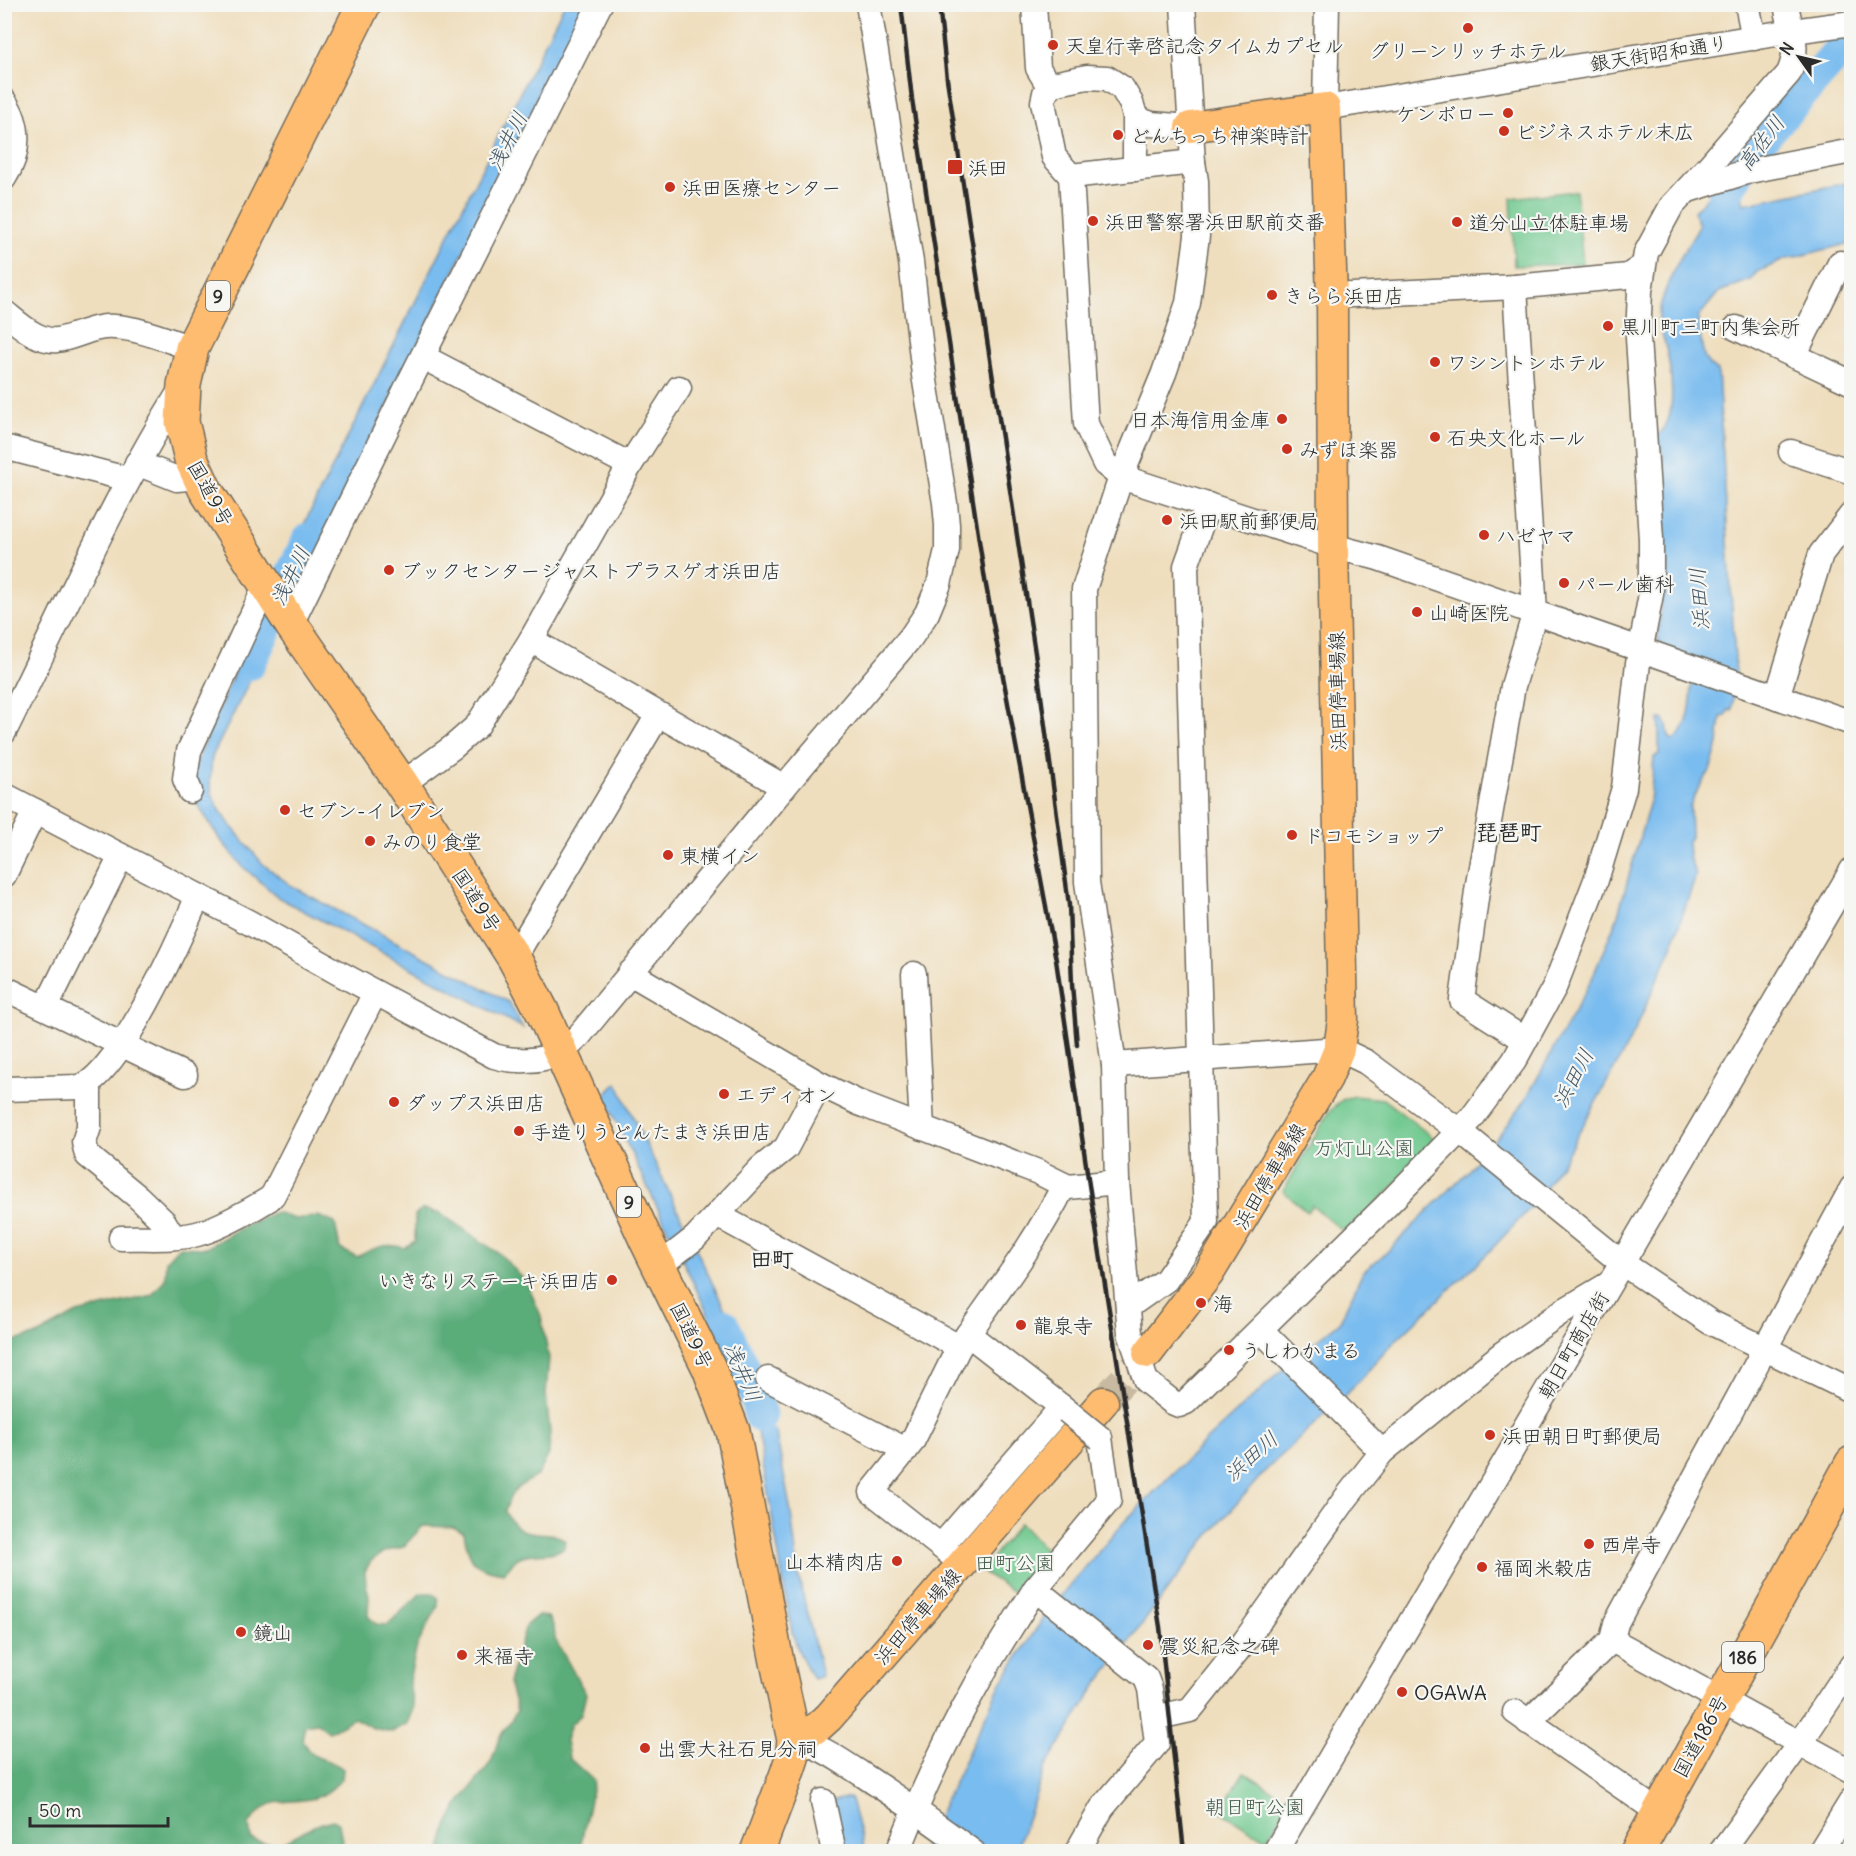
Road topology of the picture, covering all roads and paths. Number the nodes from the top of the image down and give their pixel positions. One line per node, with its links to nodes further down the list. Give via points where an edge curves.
1 (364, 4): 29 (highway, 国道9号 / 9)
2 (600, 4): 31 (street)
3 (868, 4): 54 (street, via 911,262 945,503 946,550 935,594 911,637)
4 (1034, 4): 12 (street, via 1038,68)
5 (1183, 4): 16 (street)
6 (1327, 4): 14 (street)
7 (1747, 4): 11 (street)
8 (1786, 4): 10 (street)
9 (1845, 25): 10 (street, 銀天街昭和通り)
10 (1793, 31): 11 (street, 銀天街昭和通り); 22 (street, via 1795,58 1789,73)
11 (1754, 38): 14 (street, 銀天街昭和通り)
12 (1050, 88): 15 (street, via 1087,77 1107,78 1122,88); 20 (street, via 1043,102 1053,157)
13 (4, 101): 21 (street, via 16,127 12,166)
14 (1325, 108): 16 (main road); 26 (main road, 浜田停車場線)
15 (1135, 115): 16 (street, via 1150,124); 19 (street)
16 (1190, 127): 18 (street)
17 (1851, 151): 22 (street, via 1749,171)
18 (1192, 162): 19 (street); 41 (street, via 1197,236 1188,303)
19 (1135, 169): 20 (street)
20 (1071, 176): 41 (street, via 1086,424 1105,464)
21 (4, 178)
22 (1687, 191): 24 (street, via 1671,207)
23 (1840, 263): 30 (street)
24 (1643, 266): 25 (street, via 1628,276); 48 (street, via 1638,338 1652,576)
25 (1515, 287): 26 (street); 46 (street)
26 (1332, 296): 44 (main road, 浜田停車場線)
27 (4, 312): 29 (street, via 47,339 94,328 118,327)
28 (1736, 328): 30 (street)
29 (192, 348): 33 (highway, 国道9号 / 9)
30 (1794, 356): 32 (street)
31 (423, 357): 37 (street); 45 (street)
32 (1851, 383)
33 (184, 385): 38 (street); 40 (highway, 国道9号 / 9, via 182,422)
34 (679, 388): 37 (street)
35 (4, 447): 38 (street)
36 (1791, 452): 39 (street)
37 (630, 465): 47 (street)
38 (132, 471): 40 (street, via 177,479); 52 (street)
39 (1851, 472)
40 (199, 477): 45 (highway, 国道9号 / 9)
41 (1121, 477): 42 (street); 73 (street, via 1084,589 1087,882)
42 (1208, 506): 44 (street); 72 (street, via 1186,566)
43 (1851, 514): 49 (street, via 1821,554)
44 (1334, 546): 46 (street); 70 (main road, 浜田停車場線, via 1343,1002)
45 (278, 604): 53 (highway, 国道9号 / 9); 55 (street, via 189,751 185,779)
46 (1536, 612): 48 (street); 68 (street, via 1513,686 1462,1000)
47 (531, 640): 50 (street); 53 (street, via 477,726)
48 (1645, 651): 49 (street); 68 (street, via 1624,788 1580,926 1555,986)
49 (1777, 697): 51 (street)
50 (658, 715): 54 (street); 62 (street)
51 (1851, 723)
52 (4, 732)
53 (402, 784): 62 (highway, 国道9号 / 9)
54 (784, 787): 63 (street)
55 (190, 791)
56 (4, 795): 57 (street)
57 (35, 811): 58 (street); 60 (street)
58 (121, 856): 61 (street); 67 (street)
59 (1851, 870): 87 (street, 朝日町商店街)
60 (4, 875)
61 (198, 896): 66 (street); 69 (street)
62 (514, 958): 71 (highway, 国道9号 / 9)
63 (630, 974): 71 (street); 76 (street)
64 (914, 974): 78 (street)
65 (4, 988): 67 (street)
66 (375, 993): 71 (street, via 503,1059 528,1060); 84 (street, via 273,1195 207,1231)
67 (46, 1007): 69 (street)
68 (1525, 1040): 79 (street)
69 (123, 1045): 74 (street); 75 (street)
70 (1339, 1049): 72 (street); 79 (street, via 1366,1062); 93 (main road, 浜田停車場線, via 1327,1078 1246,1215 1209,1273)
71 (561, 1053): 86 (highway, 国道9号 / 9)
72 (1201, 1058): 73 (street); 89 (street, via 1206,1222 1166,1280)
73 (1114, 1065): 80 (street)
74 (186, 1076)
75 (89, 1084): 77 (street); 84 (street, via 89,1127 84,1142 87,1155 138,1197 164,1222)
76 (820, 1084): 78 (street); 83 (street, via 786,1148 761,1168)
77 (4, 1089)
78 (922, 1128): 81 (street)
79 (1463, 1133): 87 (street); 90 (street)
80 (1117, 1182): 81 (street); 89 (street)
81 (1064, 1185): 91 (street, via 1017,1265)
82 (1851, 1188): 92 (street)
83 (717, 1215): 86 (street); 91 (street)
84 (173, 1237): 85 (street)
85 (121, 1238)
86 (667, 1259): 107 (highway, 国道9号 / 9, via 733,1431)
87 (1622, 1263): 88 (street, 朝日町商店街); 92 (street, via 1710,1322)
88 (1609, 1284): 99 (street, via 1503,1353); 119 (street, 朝日町商店街)
89 (1129, 1306): 90 (street, via 1130,1333 1146,1382 1179,1405)
90 (1263, 1332): 99 (street)
91 (964, 1340): 97 (street); 98 (street)
92 (1764, 1349): 95 (street); 103 (street, via 1616,1623)
93 (1148, 1353)
94 (768, 1379): 98 (street)
95 (1851, 1391)
96 (1103, 1402): 101 (main road, 浜田停車場線)
97 (1065, 1409): 101 (street); 102 (street, bridge, via 1100,1438 1109,1500)
98 (906, 1450): 101 (street, via 872,1492)
99 (1382, 1452): 106 (street, via 1190,1710)
100 (1851, 1463): 105 (highway, 国道186号 / 186)
101 (952, 1555): 107 (main road, 浜田停車場線, via 829,1717)
102 (1039, 1591): 106 (street, via 1146,1678); 112 (street, via 977,1684 945,1744)
103 (1612, 1640): 105 (street); 113 (street, via 1522,1717)
104 (1851, 1665): 108 (street)
105 (1720, 1699): 108 (street); 113 (highway, 国道186号 / 186)
106 (1154, 1718): 118 (street, via 1157,1743 1102,1808)
107 (794, 1740): 112 (street, via 823,1750); 114 (highway, 国道9号 / 9, via 792,1758)
108 (1800, 1743): 109 (street); 121 (street)
109 (1851, 1772)
110 (1851, 1800): 122 (street)
111 (823, 1801): 115 (street)
112 (919, 1812): 116 (street); 117 (street)
113 (1658, 1812): 120 (highway, 国道186号 / 186)
114 (758, 1851)
115 (834, 1851)
116 (898, 1851)
117 (974, 1851)
118 (1077, 1851)
119 (1275, 1851)
120 (1637, 1851)
121 (1721, 1851)
122 (1820, 1851)

